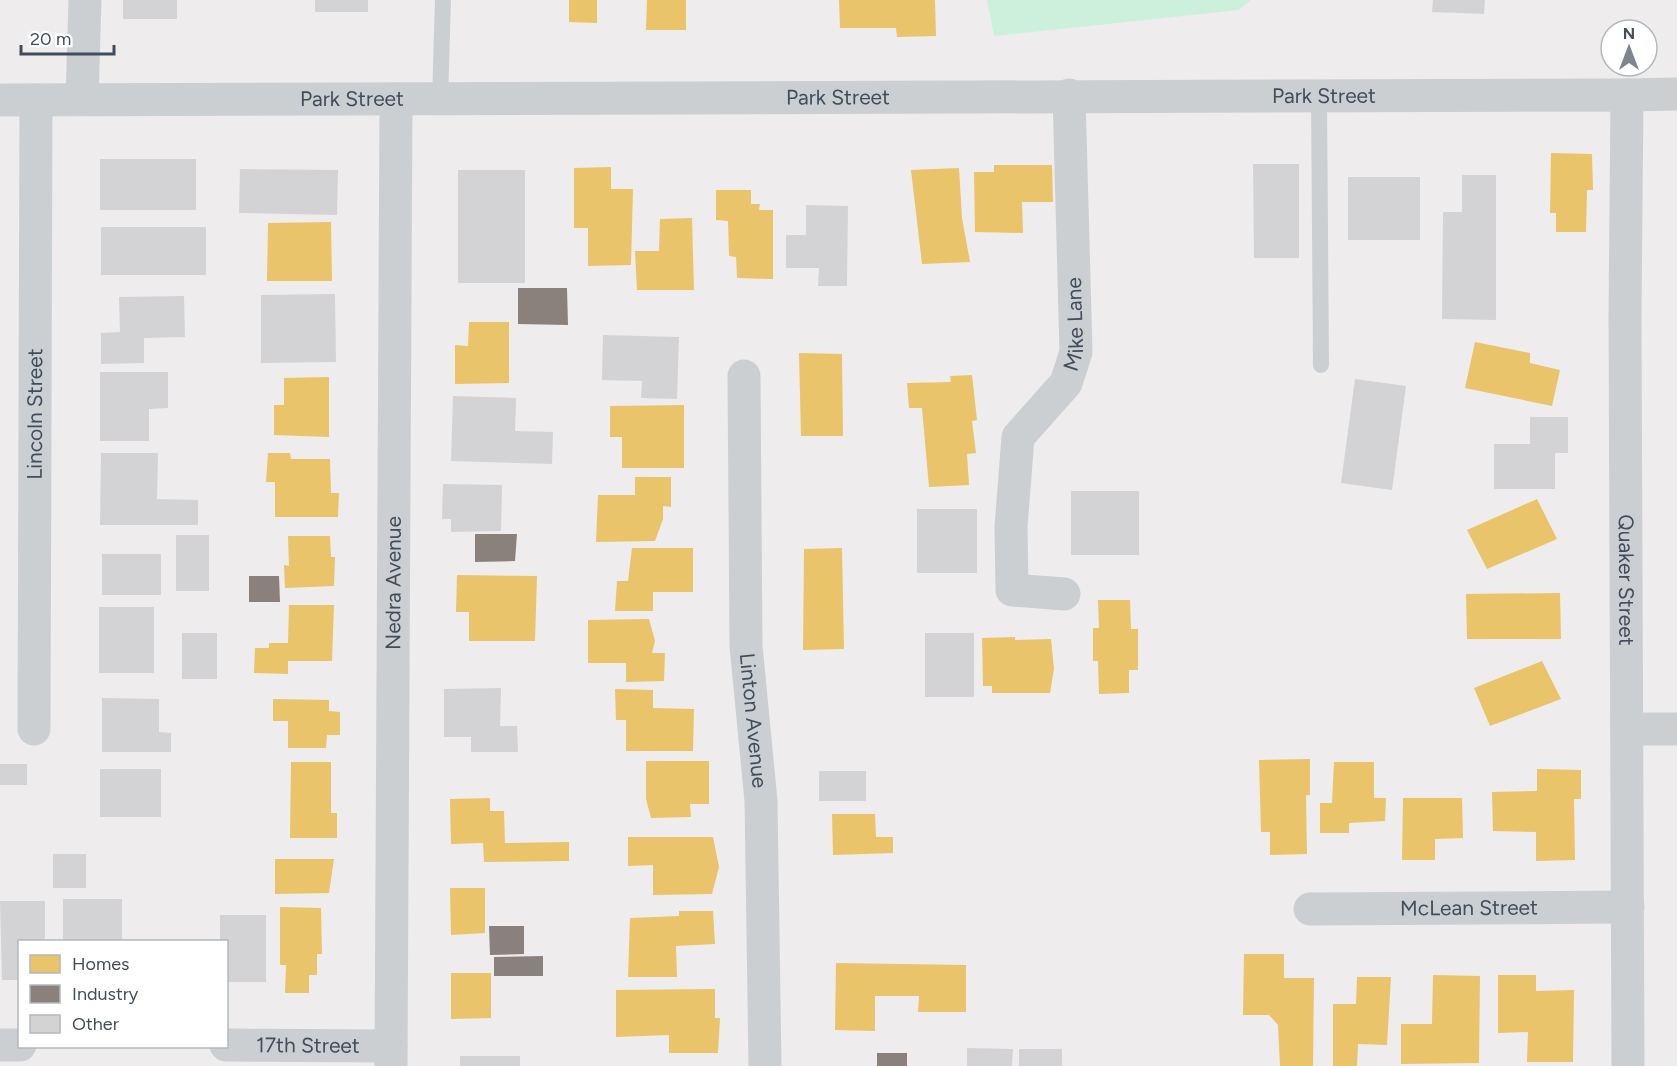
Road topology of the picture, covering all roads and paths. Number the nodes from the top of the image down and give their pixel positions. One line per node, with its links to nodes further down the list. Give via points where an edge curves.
1 (85, 0): 8 (street)
2 (443, 0): 10 (lane)
3 (1319, 94): 5 (street, Park Street); 6 (street, Park Street); 12 (lane)
4 (1677, 94): 6 (street, Park Street)
5 (1069, 95): 10 (street, Park Street); 14 (street, Mike Lane, via 1076,352 1066,383 1018,437 1011,527 1011,590)
6 (1627, 95): 16 (street, Quaker Street)
7 (0, 99): 11 (street, Park Street)
8 (82, 99): 9 (street, Park Street); 11 (street, Park Street)
9 (396, 99): 10 (street, Park Street); 23 (street, Nedra Avenue)
10 (440, 99)
11 (36, 100): 15 (street, Lincoln Street)
12 (1321, 365)
13 (744, 376): 24 (street, Linton Avenue, via 746,646 761,801)
14 (1064, 594)
15 (34, 729)
16 (1627, 729): 17 (street); 18 (street, Quaker Street)
17 (1677, 729)
18 (1628, 907): 19 (street, McLean Street); 25 (street, Quaker Street)
19 (1310, 909)
20 (0, 1045): 21 (street)
21 (18, 1045)
22 (228, 1045): 23 (street, 17th Street)
23 (391, 1056)
24 (765, 1066)
25 (1628, 1066)

